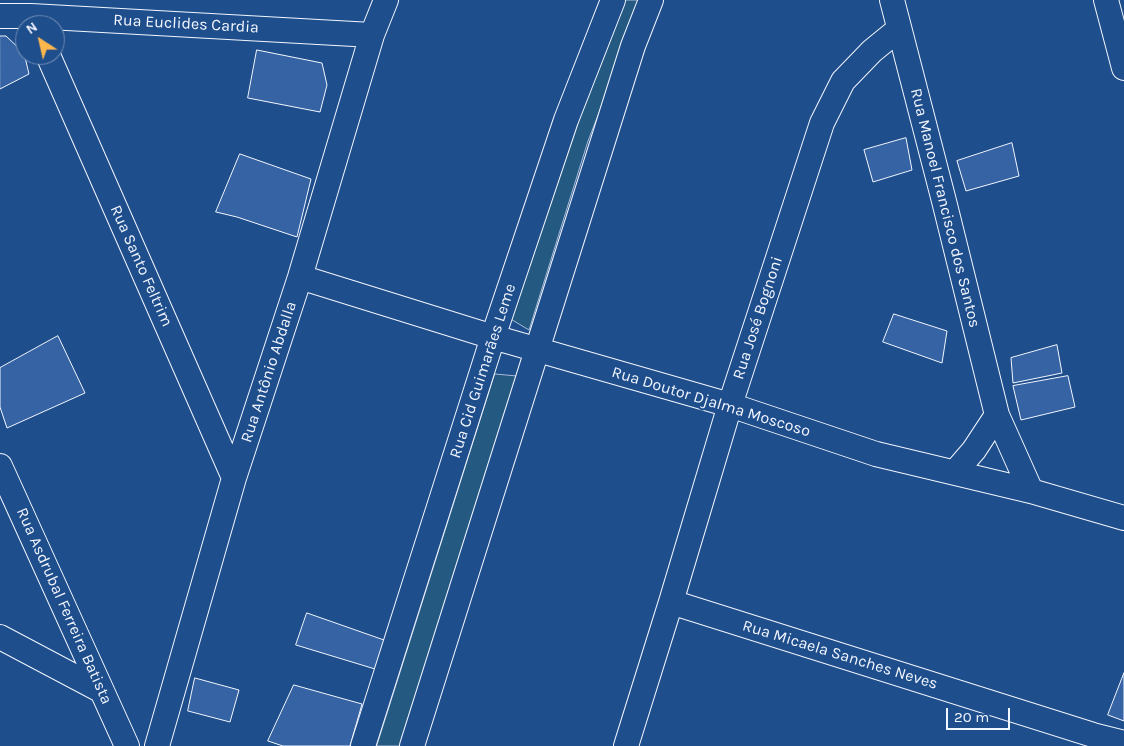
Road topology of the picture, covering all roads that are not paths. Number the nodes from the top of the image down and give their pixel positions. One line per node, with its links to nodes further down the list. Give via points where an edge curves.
1 (386, 0): 10 (street, Rua Antônio Abdalla)
2 (613, 0): 14 (street, Rua Cid Guimarães Leme, via 566,120)
3 (651, 0): 15 (street, via 633,46)
4 (892, 0): 9 (street, Rua Manoel Francisco dos Santos)
5 (1106, 0): 12 (street)
6 (0, 16): 7 (street, Rua Euclides Cardia)
7 (15, 18)
8 (65, 21): 10 (street, Rua Euclides Cardia)
9 (899, 29): 16 (street, Rua José Bognoni, via 843,81 822,123); 17 (street, Rua Manoel Francisco dos Santos)
10 (372, 35): 13 (street, Rua Antônio Abdalla)
11 (52, 65): 20 (street, Rua Santo Feltrim)
12 (1124, 68)
13 (300, 277): 14 (street, Rua Doutor Djalma Moscoso); 20 (street, Rua Antônio Abdalla)
14 (494, 337): 15 (street, Rua Doutor Djalma Moscoso); 30 (street, Rua Cid Guimarães Leme)
15 (537, 348): 16 (street, Rua Doutor Djalma Moscoso); 31 (street)
16 (730, 405): 19 (street, Rua Doutor Djalma Moscoso, via 876,454); 23 (street, Rua José Bognoni)
17 (997, 415): 19 (street); 21 (street, Rua Manoel Francisco dos Santos)
18 (0, 466): 25 (street, Rua Asdrubal Ferreira Batista)
19 (955, 472): 21 (street, Rua Doutor Djalma Moscoso)
20 (234, 478): 29 (street, Rua Antônio Abdalla)
21 (1031, 491): 22 (street, Rua Doutor Djalma Moscoso)
22 (1124, 518)
23 (671, 602): 26 (street, Rua Micaela Sanches Neves); 32 (street, Rua José Bognoni)
24 (0, 637): 25 (street)
25 (102, 691): 28 (street, Rua Asdrubal Ferreira Batista)
26 (1094, 740): 27 (street, Rua Micaela Sanches Neves)
27 (1124, 742)
28 (127, 746)
29 (157, 746)
30 (363, 746)
31 (412, 746)
32 (626, 746)

